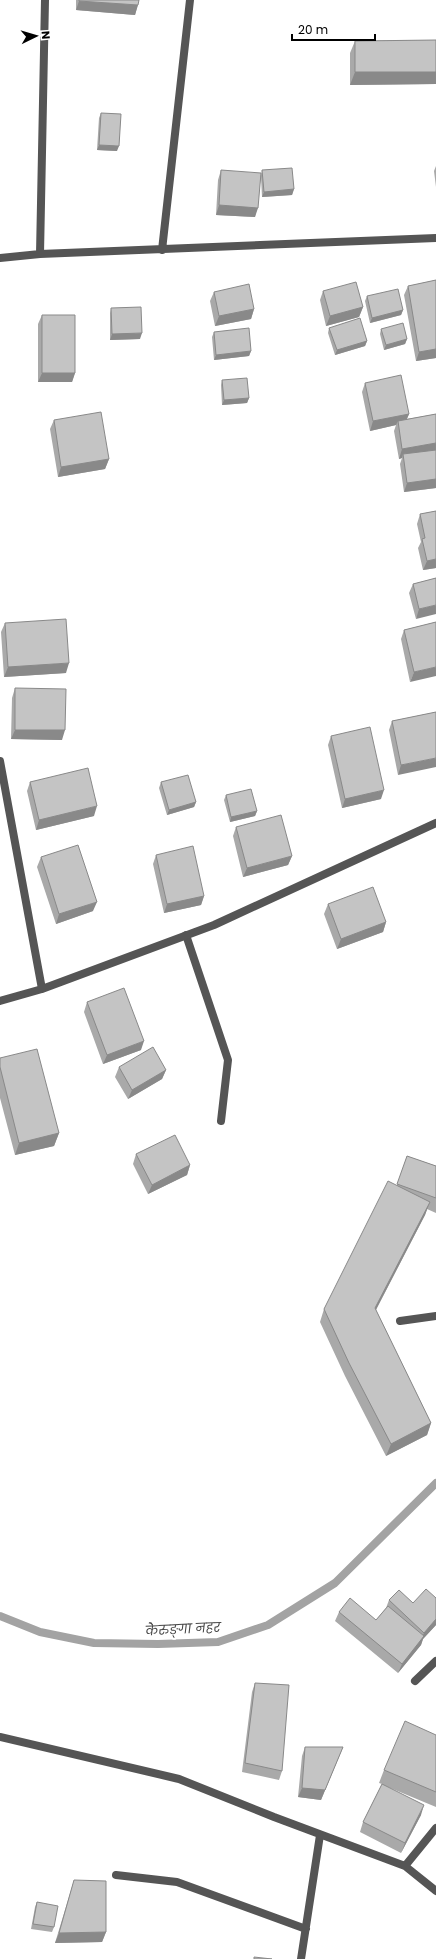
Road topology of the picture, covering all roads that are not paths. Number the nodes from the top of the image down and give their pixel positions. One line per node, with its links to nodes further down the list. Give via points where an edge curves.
1 (45, 0): 5 (street)
2 (190, 0): 4 (street)
3 (436, 238): 4 (street)
4 (162, 250): 5 (street)
5 (40, 254): 6 (street)
6 (0, 258)
7 (0, 761): 10 (street)
8 (436, 823): 9 (street, via 214,925)
9 (186, 935): 10 (street); 12 (street, via 228,1060)
10 (42, 989): 11 (street)
11 (0, 1001)
12 (221, 1121)
13 (436, 1316): 14 (street)
14 (400, 1321)
15 (436, 1661): 16 (street)
16 (415, 1681)
17 (0, 1737): 19 (street, via 180,1780)
18 (436, 1828): 20 (street)
19 (320, 1835): 20 (street); 23 (street)
20 (405, 1866): 22 (street)
21 (116, 1875): 23 (street, via 177,1882)
22 (436, 1891)
23 (306, 1929): 24 (street)
24 (301, 1959)

